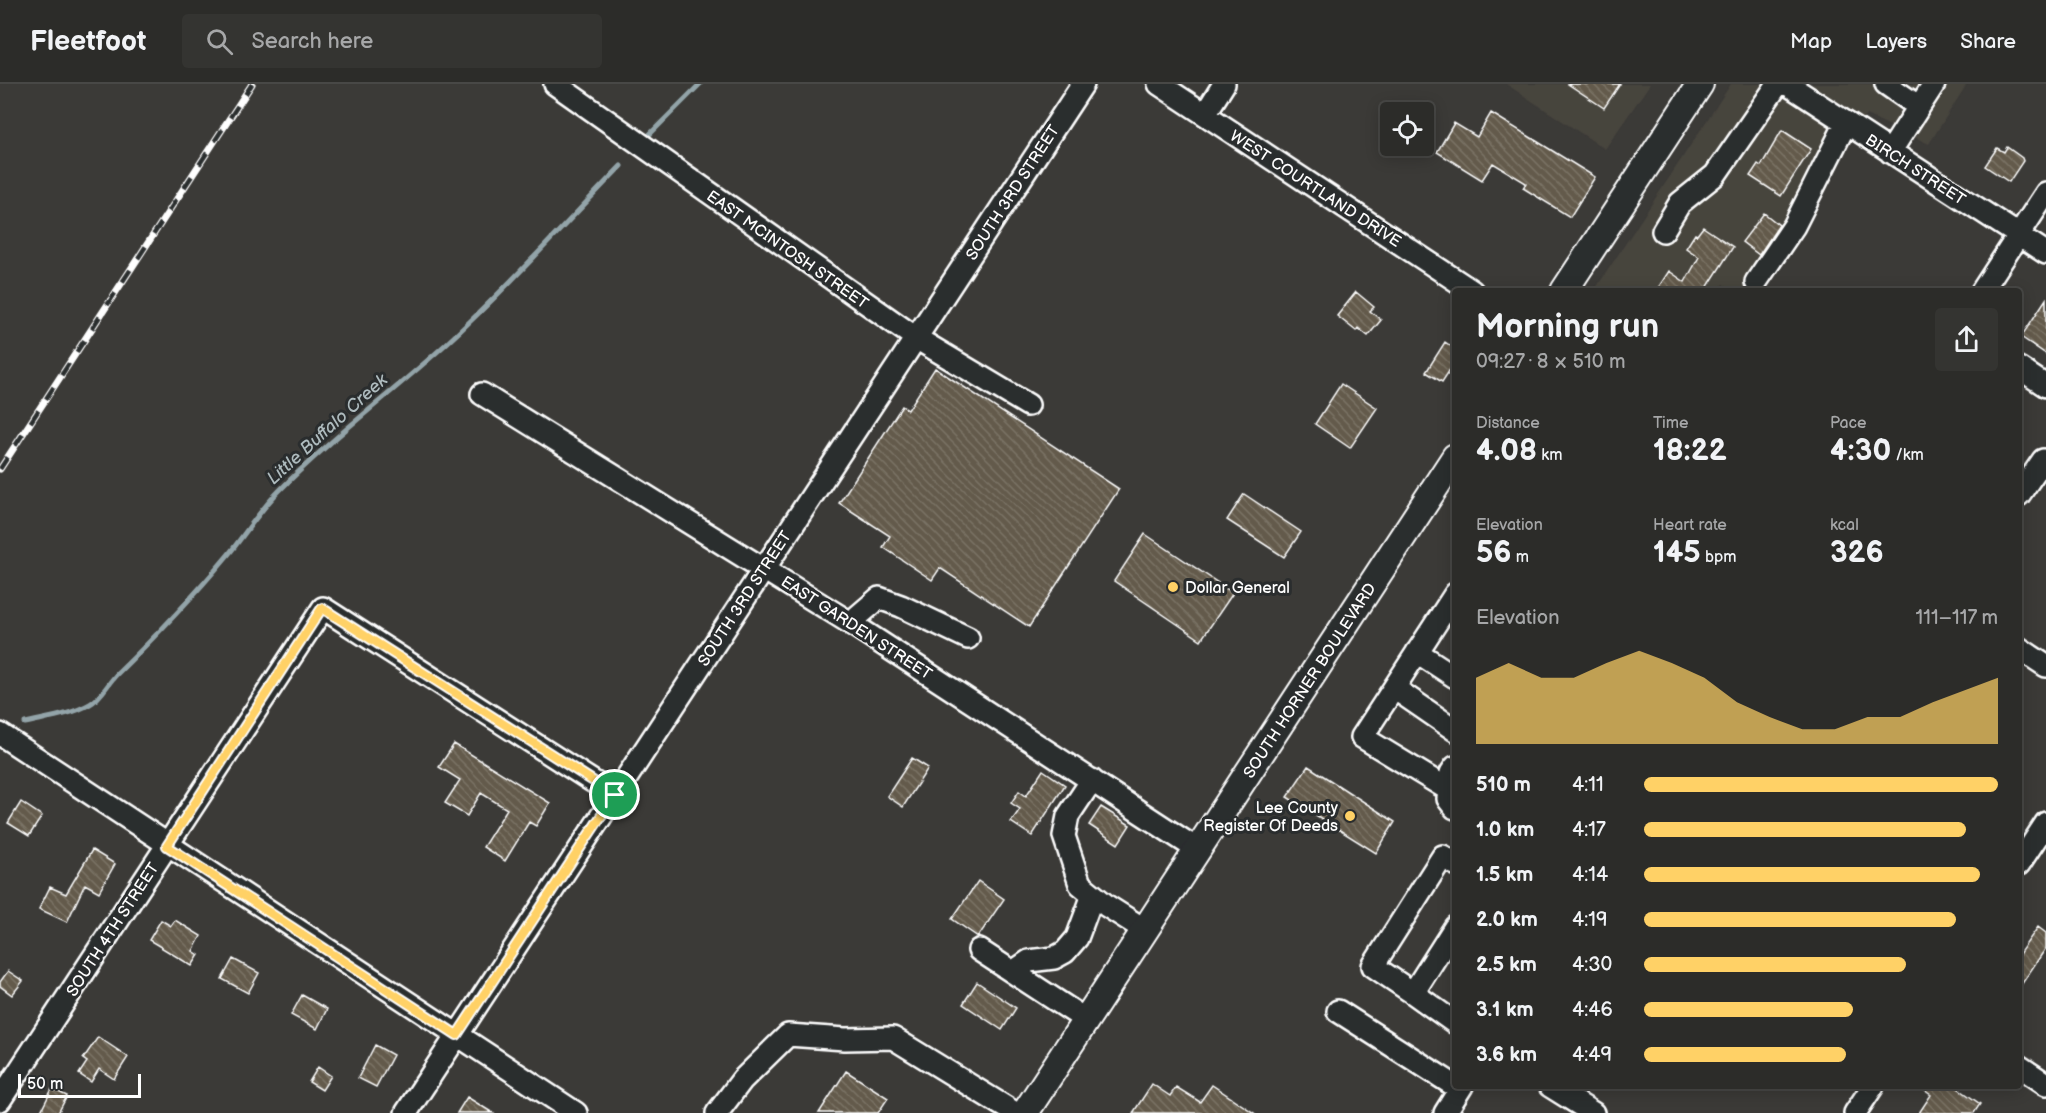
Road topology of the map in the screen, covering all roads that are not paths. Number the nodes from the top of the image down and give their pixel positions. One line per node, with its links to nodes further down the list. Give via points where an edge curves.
1 (555, 84): 22 (street, EAST MCINTOSH STREET)
2 (1083, 84): 22 (street, SOUTH 3RD STREET)
3 (1159, 84): 11 (street, WEST COURTLAND DRIVE)
4 (1224, 84): 11 (street)
5 (1700, 84): 20 (main road)
6 (1778, 84): 15 (street, via 1715,175 1680,203)
7 (1786, 84): 12 (street, BIRCH STREET)
8 (1886, 84): 10 (street)
9 (1934, 84): 10 (street)
10 (1919, 107): 13 (street)
11 (1205, 114): 19 (street, WEST COURTLAND DRIVE)
12 (1846, 123): 13 (street, BIRCH STREET); 18 (street, via 1794,226)
13 (1890, 152): 16 (street, BIRCH STREET)
14 (2046, 193): 16 (street)
15 (1663, 231)
16 (2018, 235): 17 (street, BIRCH STREET); 21 (street)
17 (2046, 253)
18 (1756, 282)
19 (1467, 288)
20 (1566, 288)
21 (1984, 288)
22 (916, 338): 26 (street, EAST MCINTOSH STREET); 30 (street, SOUTH 3RD STREET)
23 (2022, 370): 24 (street)
24 (2046, 386)
25 (482, 394): 30 (street, EAST GARDEN STREET)
26 (1028, 405)
27 (2043, 460): 29 (street)
28 (1452, 462): 47 (main road, SOUTH HORNER BOULEVARD)
29 (2022, 491)
30 (764, 568): 32 (street, EAST GARDEN STREET); 43 (street, SOUTH 3RD STREET)
31 (1449, 616): 35 (street)
32 (852, 624): 33 (street, via 879,598); 42 (street, EAST GARDEN STREET)
33 (968, 639)
34 (2022, 650): 36 (street)
35 (1417, 652): 37 (street); 38 (street)
36 (2046, 666)
37 (1452, 675)
38 (1394, 688): 39 (street); 44 (street, via 1362,737)
39 (1452, 728)
40 (0, 734): 46 (street)
41 (1452, 772): 44 (street)
42 (1092, 780): 47 (street, EAST GARDEN STREET); 50 (street, via 1068,816 1064,836 1080,884)
43 (615, 795): 46 (street, SOUTH 4TH STREET, via 322,608); 59 (street, SOUTH 3RD STREET)
44 (1452, 799)
45 (2046, 823): 48 (street)
46 (167, 846): 59 (street); 66 (street, SOUTH 4TH STREET)
47 (1198, 850): 51 (main road, SOUTH HORNER BOULEVARD)
48 (2022, 859)
49 (1452, 862): 55 (street, via 1443,856 1373,966)
50 (1093, 895): 51 (street); 54 (street, via 1077,938 1065,952 1054,958 1029,961)
51 (1145, 930): 58 (main road, SOUTH HORNER BOULEVARD)
52 (1452, 932): 55 (street)
53 (979, 950): 54 (street)
54 (1013, 972): 58 (street)
55 (1413, 993): 57 (street)
56 (1338, 1011): 61 (street)
57 (1452, 1014)
58 (1086, 1020): 71 (main road, SOUTH HORNER BOULEVARD)
59 (457, 1035): 67 (street, SOUTH 3RD STREET); 68 (street)
60 (2022, 1068): 62 (street)
61 (1452, 1083)
62 (2046, 1084)
63 (1457, 1089): 72 (street)
64 (1555, 1089): 73 (street)
65 (1871, 1089): 74 (street)
66 (0, 1100)
67 (406, 1113)
68 (576, 1113)
69 (717, 1113): 70 (street, via 742,1080 788,1035 892,1038)
70 (1015, 1113)
71 (1025, 1113)
72 (1445, 1113)
73 (1593, 1113)
74 (1855, 1113)

